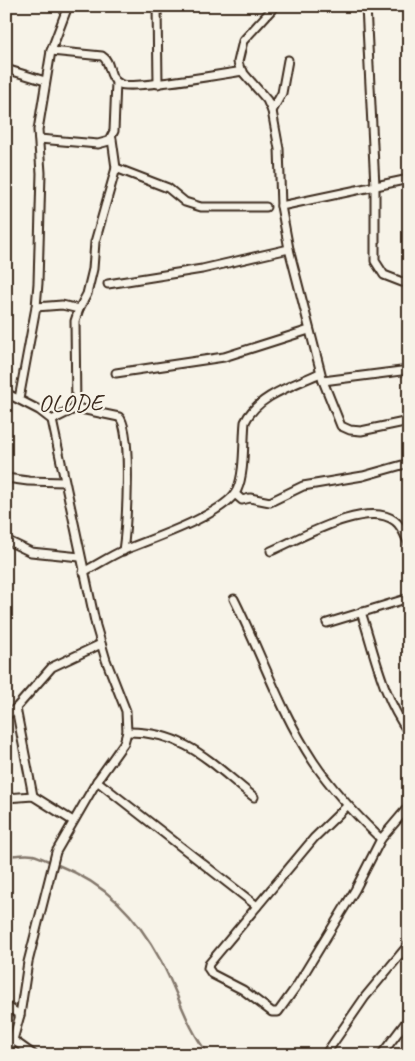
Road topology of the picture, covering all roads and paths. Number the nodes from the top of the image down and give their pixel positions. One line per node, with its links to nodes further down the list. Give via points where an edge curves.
1 (68, 6): 5 (street)
2 (157, 6): 11 (street)
3 (275, 6): 8 (street, via 243,41 238,62)
4 (366, 6): 17 (street)
5 (51, 51): 9 (street); 10 (street, via 102,56)
6 (288, 60): 12 (street, via 282,93)
7 (6, 69): 9 (street)
8 (242, 71): 11 (street); 12 (street, via 267,100)
9 (45, 81): 14 (street)
10 (116, 82): 11 (street, via 124,86); 13 (street)
11 (158, 84)
12 (272, 111): 18 (street, via 279,149)
13 (112, 138): 14 (street, via 98,144); 15 (street)
14 (39, 139): 23 (street, via 41,223)
15 (116, 168): 19 (street, via 168,188 185,202 201,207); 24 (street, via 94,242 93,269 87,294)
16 (409, 179): 17 (street)
17 (375, 186): 18 (street); 21 (street, via 375,261 384,274)
18 (281, 206): 20 (street)
19 (266, 207)
20 (289, 249): 22 (street, via 202,269); 25 (street)
21 (409, 282)
22 (108, 284)
23 (36, 307): 24 (street, via 62,305); 31 (street)
24 (79, 309): 32 (street, via 75,321)
25 (309, 330): 27 (street); 28 (street, via 224,357)
26 (409, 370): 29 (street)
27 (320, 372): 29 (street); 38 (street, via 271,396 248,415 240,482)
28 (116, 373)
29 (322, 382): 34 (street, via 342,426 350,430 362,431)
30 (6, 393): 31 (street)
31 (19, 398): 33 (street)
32 (76, 408): 33 (street); 41 (street, via 119,417 125,426 128,521)
33 (52, 420): 37 (street)
34 (409, 420)
35 (409, 463): 38 (street, via 363,476 303,486 270,502 250,498 242,500)
36 (6, 478): 37 (street)
37 (64, 482): 43 (street)
38 (235, 494): 41 (street, via 165,536)
39 (6, 540): 43 (street, via 31,552)
40 (409, 544): 42 (street, via 395,521 376,514 350,516)
41 (123, 551): 44 (street)
42 (271, 551)
43 (80, 557): 44 (street)
44 (84, 572): 49 (street)
45 (409, 598): 47 (street)
46 (234, 599): 58 (street, via 282,706 313,761)
47 (361, 612): 48 (street); 53 (street, via 381,682 390,704)
48 (327, 623)
49 (101, 644): 50 (street, via 52,668); 52 (street, via 126,711)
50 (16, 708): 51 (street); 55 (street)
51 (6, 716)
52 (127, 732): 54 (street, via 124,743); 56 (street, via 147,732 179,740)
53 (409, 733)
54 (97, 781): 60 (street); 62 (street)
55 (33, 796): 57 (street); 60 (street)
56 (254, 797)
57 (6, 798)
58 (347, 806): 61 (street); 62 (street, via 314,838)
59 (409, 806): 61 (street)
60 (73, 821): 65 (street, via 50,869 28,962)
61 (381, 839): 62 (street, via 296,988 278,1012 272,1012 243,990 212,974 208,968)
62 (257, 906)
63 (409, 944): 70 (street)
64 (6, 1006): 65 (street)
65 (20, 1015): 67 (street)
66 (409, 1018): 71 (street)
67 (13, 1040): 68 (street); 69 (street)
68 (6, 1051)
69 (34, 1055)
70 (325, 1055)
71 (381, 1055)

